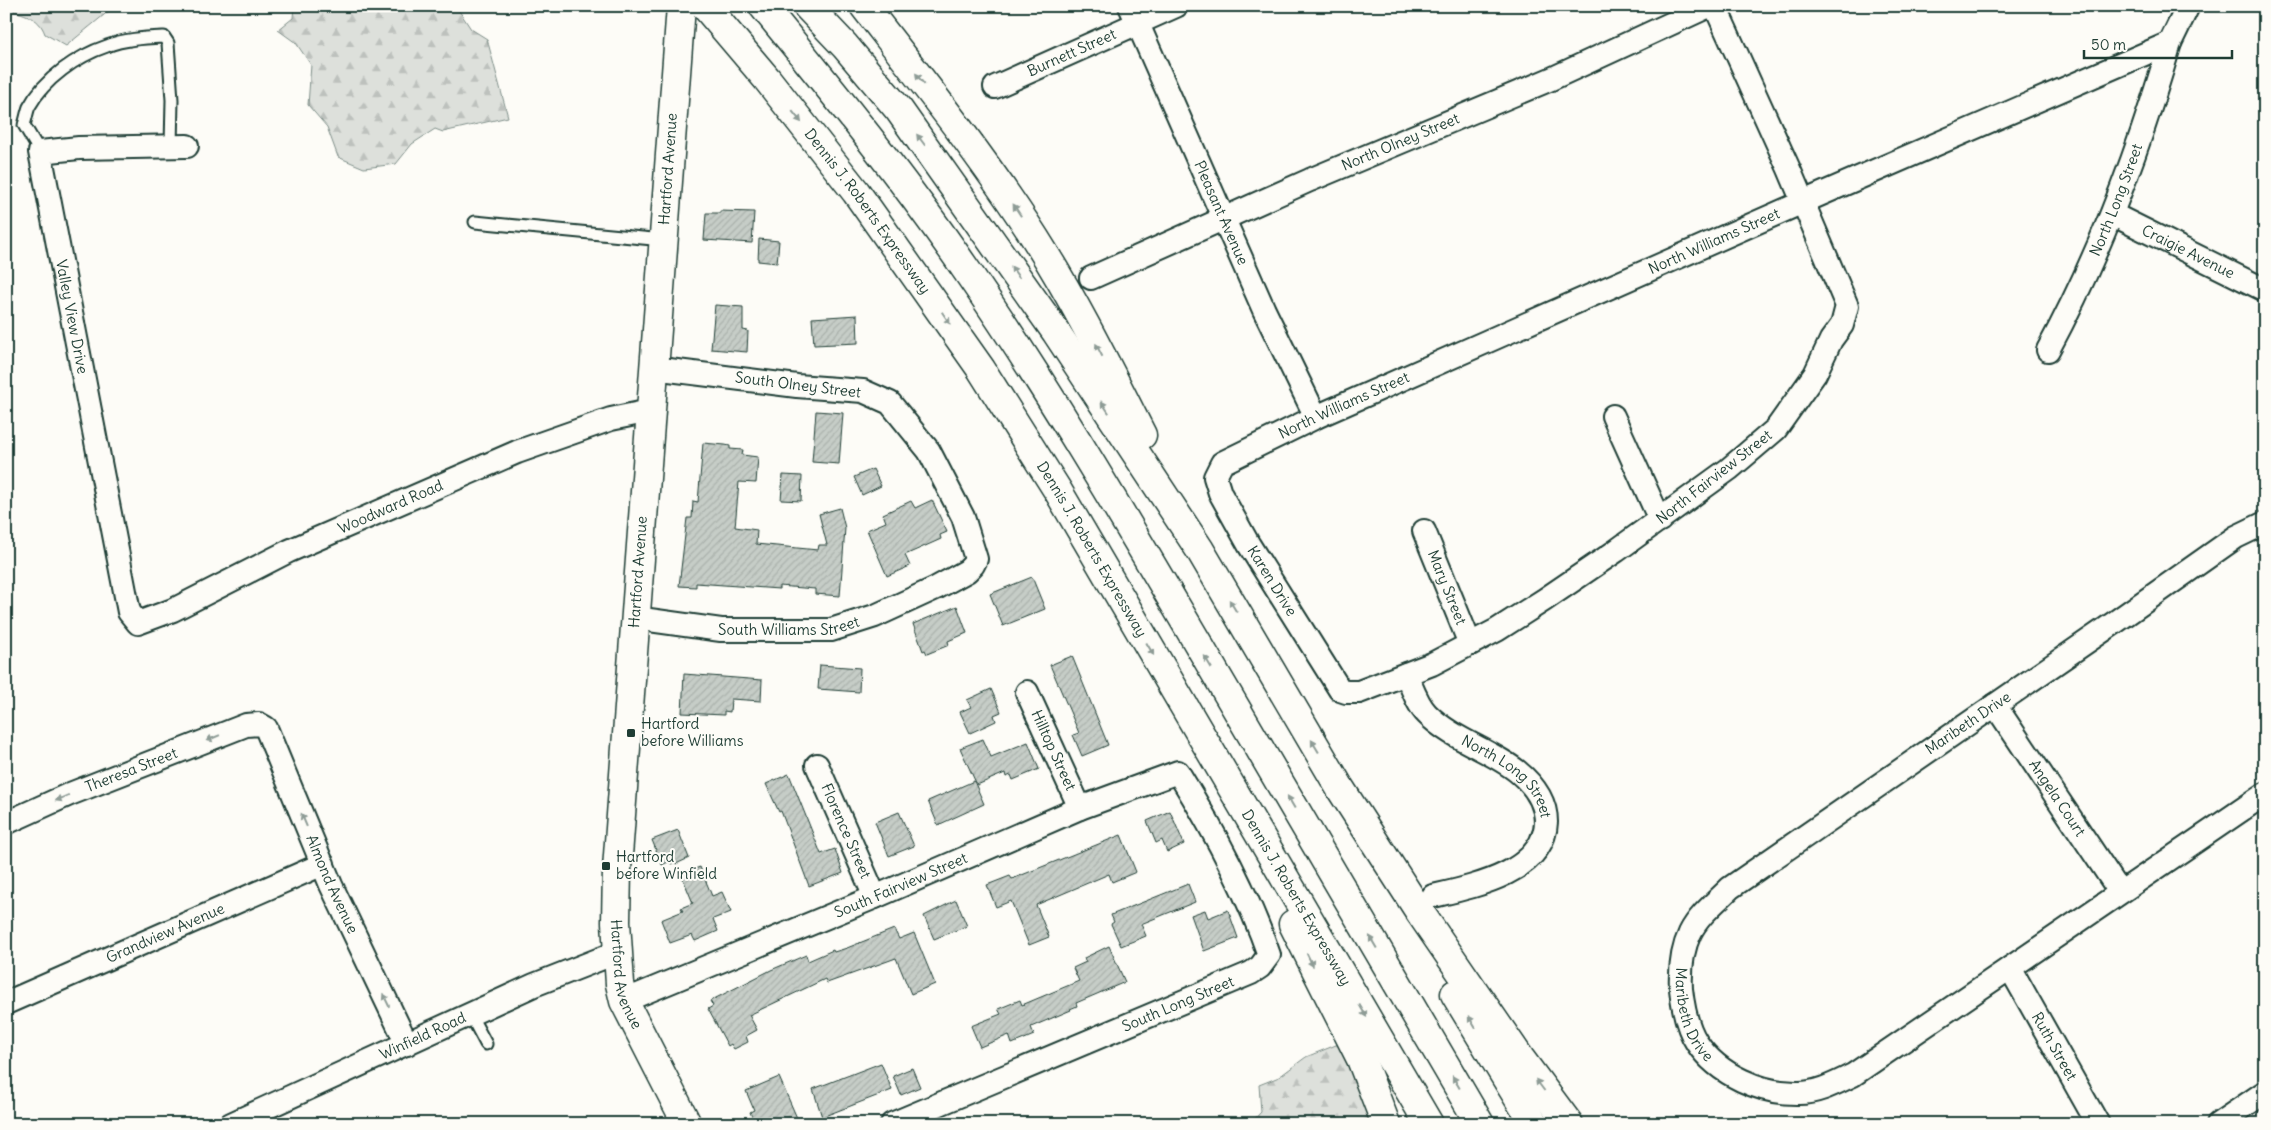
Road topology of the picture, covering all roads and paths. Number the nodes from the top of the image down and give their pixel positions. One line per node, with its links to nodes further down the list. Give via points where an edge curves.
1 (705, 6): 12 (main road, Dennis J. Roberts Expressway)
2 (763, 6): 66 (main road, one-way to 2, via 1117,506 1036,375 924,211)
3 (807, 6): 32 (main road, one-way to 3, via 1056,332 936,160 872,77)
4 (864, 6): 32 (main road, one-way to 4, via 1090,334 1040,247 978,155)
5 (1176, 6): 10 (street, Burnett Street)
6 (1709, 6): 18 (street, North Olney Street, via 1551,79 1310,180)
7 (1715, 6): 16 (street, North Fairview Street)
8 (2188, 6): 11 (street)
9 (683, 14): 12 (main road); 20 (main road, Hartford Avenue)
10 (1134, 15): 13 (street, Burnett Street); 18 (street, Pleasant Avenue)
11 (2170, 43): 16 (street, North Williams Street); 17 (street, North Long Street, via 2146,125)
12 (766, 79): 44 (main road, Dennis J. Roberts Expressway, one-way to 44, via 856,192 981,369 1058,491)
13 (995, 87)
14 (179, 146): 15 (street); 15 (lane, via 168,43 164,37 107,46 71,64 45,85 29,108 24,125)
15 (40, 152): 35 (street, Valley View Drive, via 129,612)
16 (1803, 202): 27 (street, North Williams Street); 29 (street, North Fairview Street, via 1847,306 1842,325 1815,374 1776,429)
17 (2112, 214): 22 (street, Craigie Avenue); 23 (street, North Long Street)
18 (1225, 220): 21 (street, North Olney Street); 27 (street, Pleasant Avenue)
19 (476, 222): 20 (lane)
20 (663, 240): 24 (main road, Hartford Avenue)
21 (1091, 278)
22 (2265, 290)
23 (2048, 350)
24 (653, 368): 25 (main road, Hartford Avenue); 33 (street, South Olney Street, via 863,391 890,403 929,451 963,517 974,549 974,565)
25 (650, 411): 34 (main road, Hartford Avenue); 35 (street, Woodward Road, via 611,419 517,452 289,551 173,610)
26 (1613, 416): 29 (street)
27 (1316, 417): 28 (street, North Williams Street)
28 (1222, 463): 39 (street, Karen Drive, via 1215,477 1220,493 1340,690)
29 (1660, 520): 36 (street, North Fairview Street, via 1544,600)
30 (2265, 524): 40 (street, Maribeth Drive, via 2236,537)
31 (1424, 531): 36 (street, Mary Street)
32 (1200, 550): 45 (main road, one-way to 32)
33 (936, 588): 34 (street, South Williams Street, via 875,616 831,630 721,630)
34 (635, 618): 53 (main road, Hartford Avenue, via 616,878)
35 (138, 623)
36 (1470, 644): 37 (street, North Fairview Street)
37 (1406, 674): 39 (street, North Fairview Street, via 1359,692); 51 (street, North Long Street, via 1426,712 1445,730 1515,769 1526,778 1545,807 1542,841 1527,860 1491,880)
38 (1027, 692): 47 (street, Hilltop Street)
39 (1346, 692)
40 (1995, 705): 50 (street, Angela Court); 54 (street, Maribeth Drive, via 1730,888 1701,916 1690,933 1680,977 1690,1029 1705,1054 1746,1083 1800,1093 1826,1087 1853,1075)
41 (259, 724): 48 (street, Theresa Street, one-way to 48, via 246,724); 49 (street, Almond Avenue, one-way to 41, via 266,728)
42 (817, 765): 52 (street, Florence Street)
43 (1178, 772): 47 (street, South Fairview Street); 63 (street, South Long Street, via 1260,927 1269,955 1265,961 1251,973)
44 (1223, 773): 64 (main road, one-way to 64, via 1361,1060); 65 (main road, Dennis J. Roberts Expressway, one-way to 65)
45 (1340, 788): 67 (main road, one-way to 45, via 1396,895); 68 (main road, one-way to 45, via 1452,960)
46 (2265, 794): 50 (street, Maribeth Drive)
47 (1080, 808): 52 (street, South Fairview Street)
48 (6, 823)
49 (323, 864): 56 (street, Grandview Avenue); 58 (street, Almond Avenue, one-way to 49)
50 (2120, 892): 54 (street, Maribeth Drive)
51 (1433, 896)
52 (875, 897): 55 (street, South Fairview Street)
53 (618, 952): 55 (main road, Hartford Avenue); 57 (street, Winfield Road)
54 (2010, 968): 69 (street, Ruth Street)
55 (624, 1001): 62 (main road, Hartford Avenue)
56 (6, 1003)
57 (470, 1014): 58 (street, Winfield Road); 59 (lane)
58 (407, 1044): 61 (street, Winfield Road)
59 (486, 1044)
60 (2265, 1092): 70 (street)
61 (231, 1124)
62 (687, 1124)
63 (892, 1124)
64 (1386, 1124)
65 (1429, 1124)
66 (1480, 1124)
67 (1534, 1124)
68 (1569, 1124)
69 (2098, 1124)
70 (2218, 1124)

